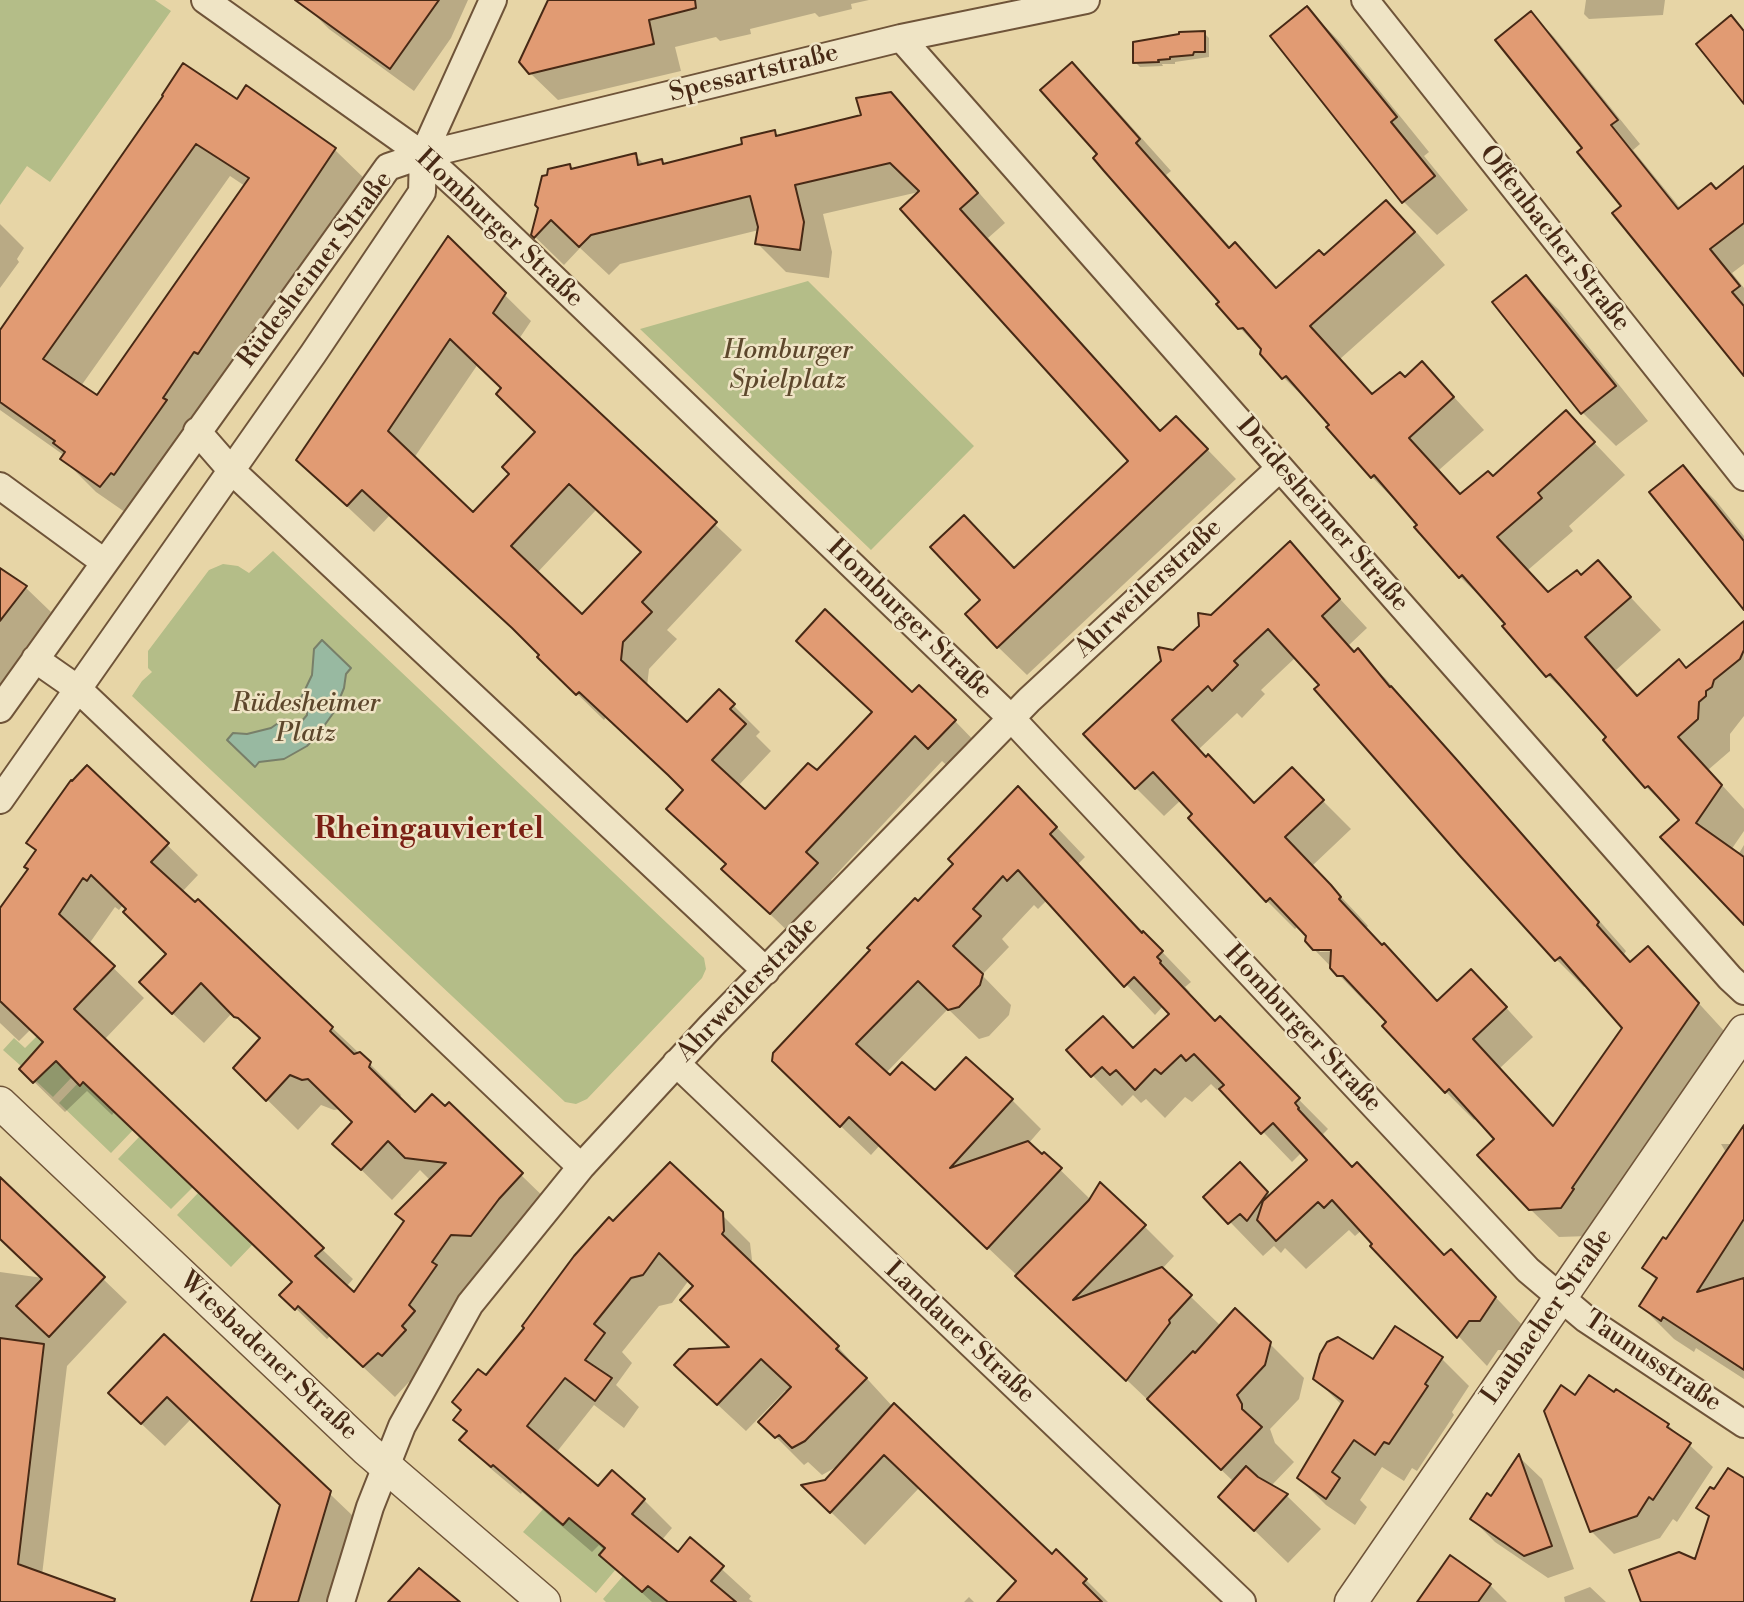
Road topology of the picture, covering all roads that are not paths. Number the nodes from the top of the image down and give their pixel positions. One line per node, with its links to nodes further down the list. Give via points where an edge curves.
1 (205, 0): 6 (street, Homburger Straße)
2 (494, 0): 6 (street)
3 (1086, 0): 5 (street, Spessartstraße)
4 (1365, 0): 10 (street, Offenbacher Straße)
5 (901, 38): 6 (street, Spessartstraße); 8 (street, Deidesheimer Straße)
6 (424, 155): 7 (street, Rüdesheimer Straße, via 387,167); 9 (street, Rüdesheimer Straße, via 422,192); 16 (street, Homburger Straße)
7 (197, 431): 9 (street); 12 (street, Rüdesheimer Straße)
8 (1280, 468): 16 (street, Ahrweilerstraße); 19 (street, Deidesheimer Straße)
9 (231, 470): 14 (street, Rüdesheimer Straße); 18 (street)
10 (1744, 477)
11 (0, 486): 12 (street)
12 (104, 562): 13 (street, Rüdesheimer Straße)
13 (35, 659): 14 (street); 15 (street, Rüdesheimer Straße)
14 (78, 689): 17 (street, Rüdesheimer Straße); 23 (street)
15 (0, 709)
16 (1011, 718): 18 (street, Ahrweilerstraße); 24 (street, Homburger Straße)
17 (0, 800)
18 (766, 971): 21 (street, Ahrweilerstraße)
19 (1744, 991)
20 (1744, 1031): 24 (street, Laubacher Straße)
21 (676, 1063): 23 (street, Ahrweilerstraße); 29 (street, Landauer Straße)
22 (0, 1103): 26 (street, Wiesbadener Straße)
23 (581, 1167): 26 (street, Ahrweilerstraße, via 470,1304 401,1426)
24 (1560, 1298): 25 (street, Taunusstraße); 30 (street, Laubacher Straße)
25 (1744, 1424)
26 (385, 1466): 27 (street, Ahrweilerstraße); 28 (street, Wiesbadener Straße)
27 (341, 1602)
28 (544, 1602)
29 (1242, 1602)
30 (1351, 1602)

